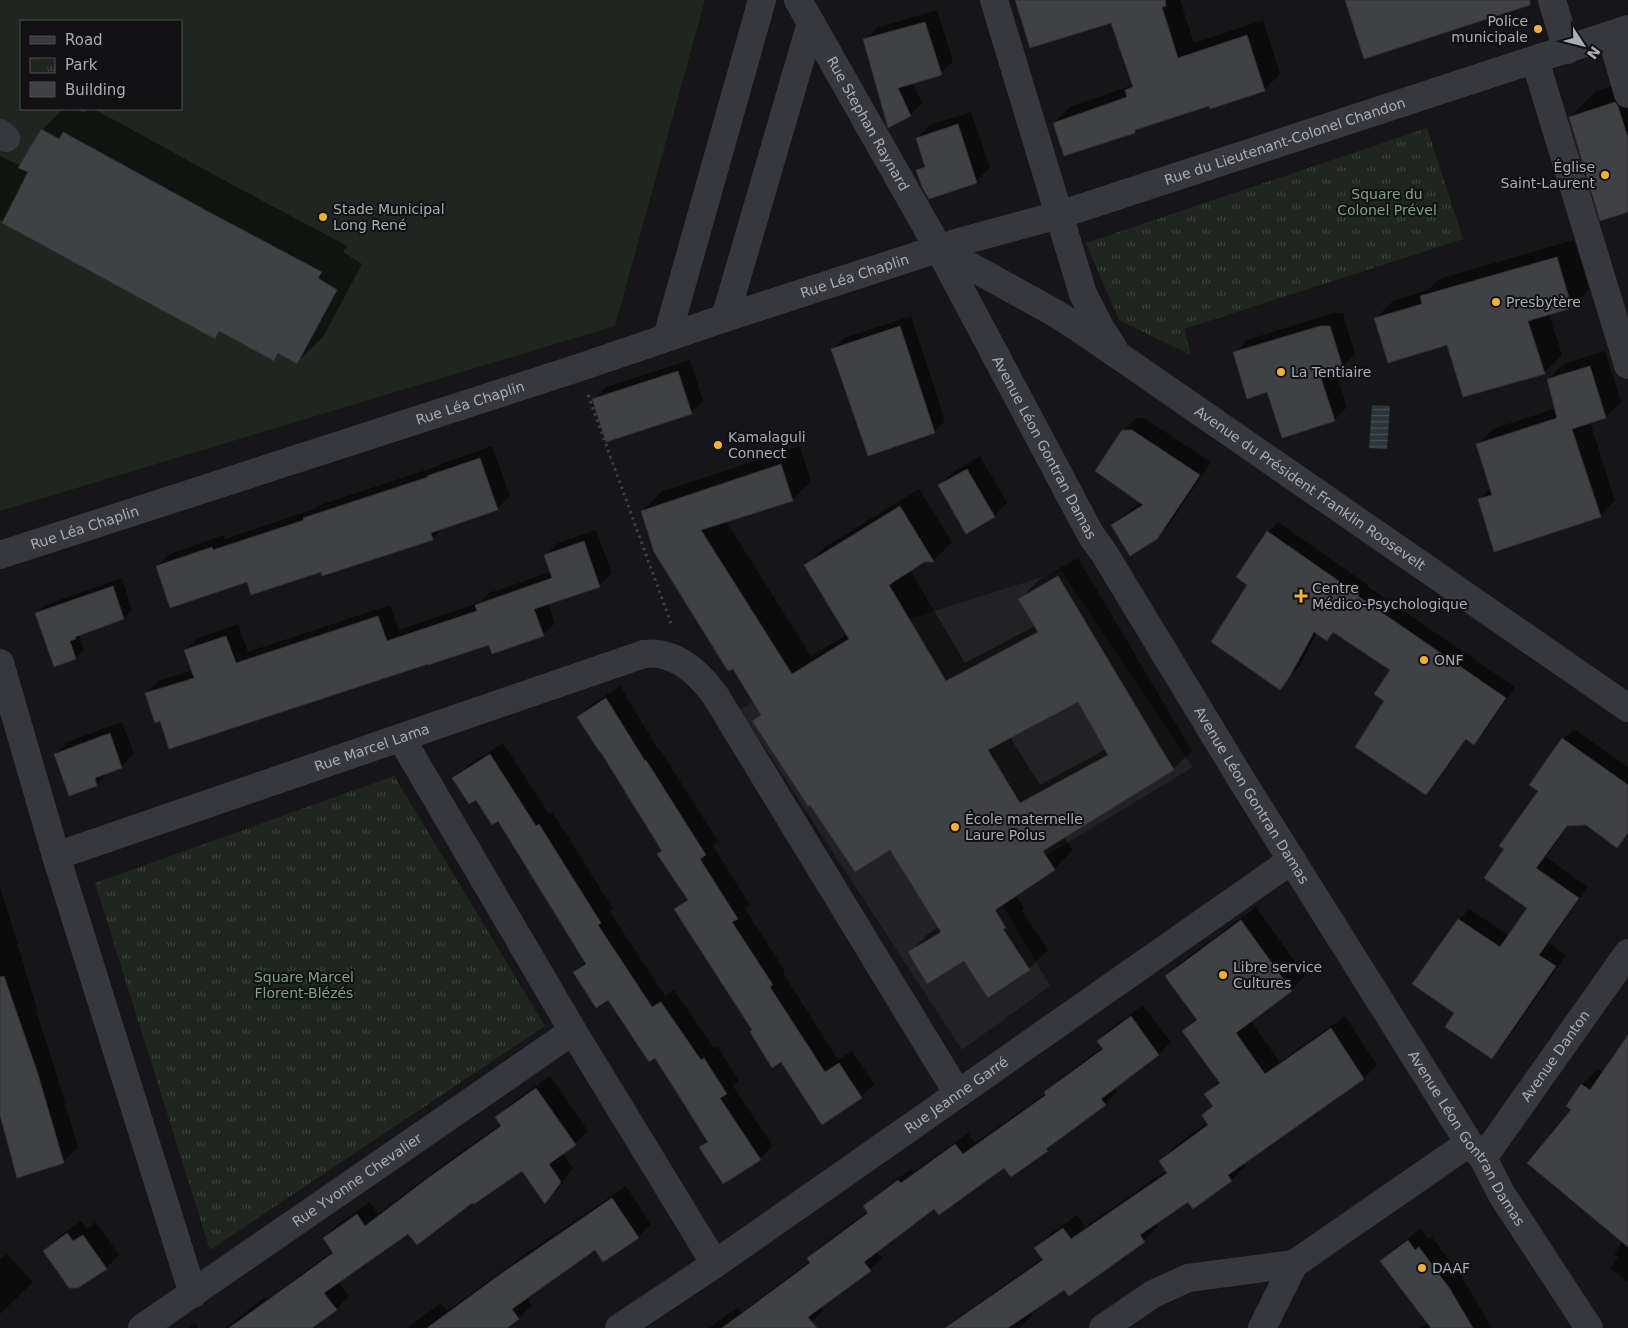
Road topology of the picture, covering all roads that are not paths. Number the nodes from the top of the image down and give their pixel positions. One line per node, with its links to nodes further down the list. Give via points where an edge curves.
1 (762, 0): 13 (street)
2 (798, 0): 5 (street, Rue Stephan Raynard)
3 (994, 0): 10 (street, Avenue du Président Franklin Roosevelt)
4 (1552, 0): 7 (street)
5 (811, 24): 11 (street, Rue Stephan Raynard); 12 (street)
6 (1619, 32): 7 (street, Rue du Lieutenant-Colonel Chandon); 9 (street)
7 (1567, 50): 8 (street, Rue du Lieutenant-Colonel Chandon)
8 (1535, 60): 10 (street, Rue du Lieutenant-Colonel Chandon); 15 (street)
9 (1628, 94)
10 (1059, 215): 11 (street, Rue du Lieutenant-Colonel Chandon); 14 (street, Avenue du Président Franklin Roosevelt, via 1083,294)
11 (939, 249): 12 (street, Rue Léa Chaplin); 14 (street, Avenue du Président Franklin Roosevelt, via 1055,313); 21 (street, Avenue Léon Gontran Damas, via 1091,535)
12 (725, 318): 13 (street, Rue Léa Chaplin)
13 (667, 337): 16 (street, Rue Léa Chaplin)
14 (1118, 355): 18 (street, Avenue du Président Franklin Roosevelt)
15 (1628, 365)
16 (0, 555)
17 (0, 663): 20 (street)
18 (1628, 708)
19 (400, 738): 20 (street, Rue Marcel Lama); 23 (street); 24 (street, Rue Marcel Lama, via 644,654 659,653 686,664 705,681 726,713)
20 (56, 856): 28 (street)
21 (1292, 860): 24 (street, Rue Jeanne Garré); 25 (street, Avenue Léon Gontran Damas)
22 (1628, 953): 25 (street, Avenue Danton)
23 (574, 1031): 26 (street); 28 (street, Rue Yvonne Chevalier)
24 (958, 1094): 26 (street, Rue Jeanne Garré)
25 (1476, 1150): 27 (street); 33 (street, Avenue Léon Gontran Damas)
26 (715, 1264): 30 (street, Rue Jeanne Garré)
27 (1294, 1264): 31 (street, via 1188,1278 1153,1294); 32 (street)
28 (192, 1294): 29 (street, Rue Yvonne Chevalier)
29 (142, 1328)
30 (619, 1328)
31 (1104, 1328)
32 (1262, 1328)
33 (1589, 1328)

